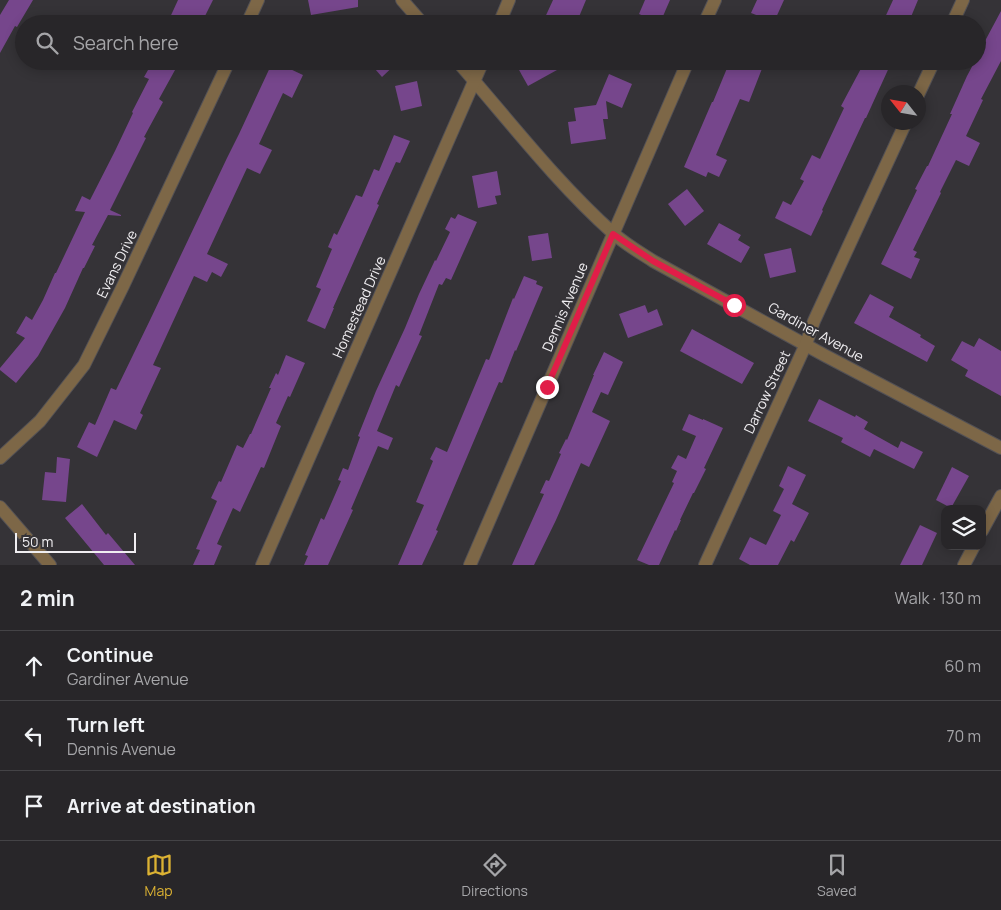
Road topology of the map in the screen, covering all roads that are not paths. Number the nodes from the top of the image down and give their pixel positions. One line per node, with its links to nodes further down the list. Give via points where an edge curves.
1 (258, 0): 6 (street)
2 (402, 0): 7 (street)
3 (509, 0): 8 (street)
4 (715, 0): 9 (street)
5 (963, 0): 10 (street)
6 (251, 15)
7 (415, 15)
8 (503, 15)
9 (708, 15)
10 (956, 15)
11 (225, 70): 22 (street, Evans Drive, via 84,365 40,421)
12 (464, 70): 16 (street, Gardiner Avenue)
13 (479, 70): 16 (street, Homestead Drive)
14 (684, 70): 19 (street, Dennis Avenue)
15 (930, 70): 17 (street)
16 (474, 81): 19 (street, Gardiner Avenue, via 563,183); 28 (street, Homestead Drive)
17 (923, 85)
18 (902, 130): 20 (street, Darrow Street)
19 (613, 234): 20 (street, Gardiner Avenue, via 653,261); 29 (street, Dennis Avenue)
20 (806, 344): 21 (street, Gardiner Avenue); 30 (street, Darrow Street)
21 (1001, 448)
22 (0, 458)
23 (1001, 496): 25 (street)
24 (0, 507): 27 (street)
25 (986, 524)
26 (972, 550): 31 (street)
27 (50, 565)
28 (262, 565)
29 (470, 565)
30 (705, 565)
31 (964, 565)

